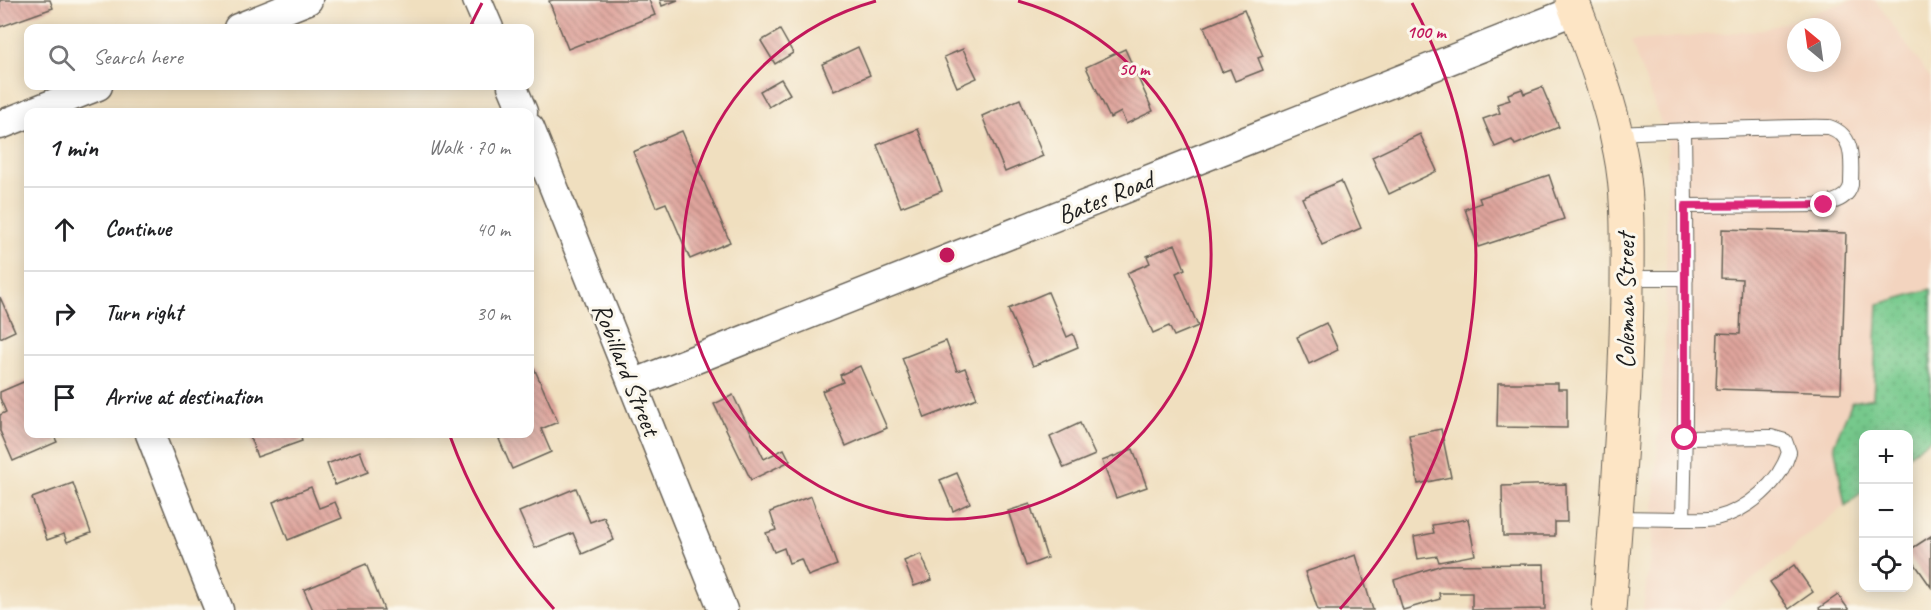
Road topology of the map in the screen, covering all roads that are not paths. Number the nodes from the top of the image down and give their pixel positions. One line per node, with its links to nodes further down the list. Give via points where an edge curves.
1 (308, 0): 4 (street)
2 (477, 0): 5 (street)
3 (1574, 5): 11 (street, Coleman Street); 16 (street, Bates Road)
4 (248, 24)
5 (487, 24)
6 (89, 90): 8 (street)
7 (514, 90): 9 (street)
8 (46, 108)
9 (521, 108)
10 (1684, 130): 11 (lane); 13 (lane); 13 (lane, via 1829,127 1843,134 1847,141 1851,185 1845,196 1824,205)
11 (1616, 133): 14 (street, Coleman Street, via 1624,180)
12 (534, 138): 16 (street, Robillard Street)
13 (1685, 206): 15 (lane)
14 (1627, 278): 15 (lane); 19 (street, Coleman Street)
15 (1686, 278): 18 (lane)
16 (633, 384): 22 (street, Robillard Street)
17 (152, 438): 21 (street)
18 (1685, 438): 20 (lane); 20 (lane, via 1771,436 1785,441 1789,452 1781,472 1743,507 1713,519)
19 (1616, 518): 20 (lane); 23 (street, Coleman Street)
20 (1683, 519)
21 (219, 610)
22 (723, 610)
23 (1609, 610)

